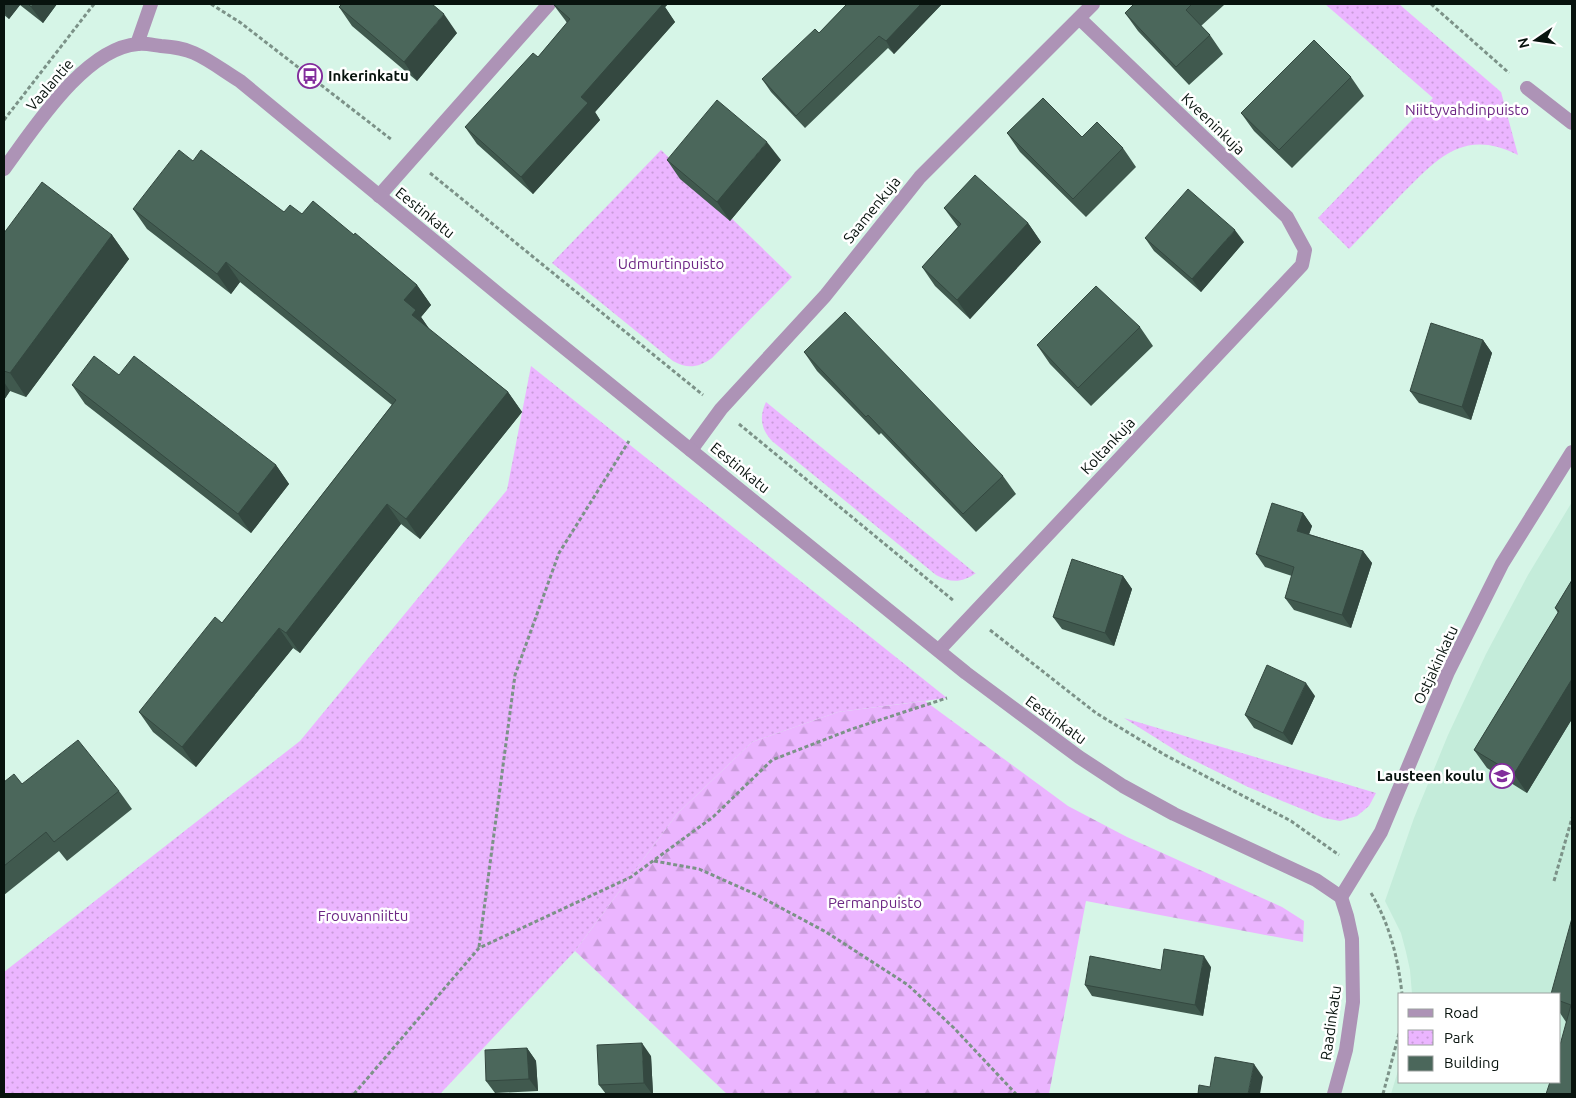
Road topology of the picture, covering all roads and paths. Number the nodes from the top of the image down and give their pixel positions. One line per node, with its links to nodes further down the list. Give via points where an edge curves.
1 (94, 4): 10 (path)
2 (152, 4): 8 (street)
3 (211, 4): 12 (path, via 241,23)
4 (549, 4): 15 (street)
5 (1093, 4): 7 (street, Saamenkuja)
6 (1431, 4): 9 (path)
7 (1079, 18): 16 (street, Kveeninkuja, via 1287,217 1305,250); 17 (street, Saamenkuja, via 920,177 825,296)
8 (137, 44): 13 (street, Vaalantie, via 114,50 90,65 55,101); 15 (street, Eestinkatu, via 177,47 195,53 240,81)
9 (1526, 88): 11 (street)
10 (4, 120)
11 (1572, 123)
12 (392, 140)
13 (4, 169)
14 (430, 173): 17 (path)
15 (379, 196): 19 (street, Eestinkatu)
16 (1302, 265): 21 (street, Koltankuja)
17 (721, 410): 19 (street, Saamenkuja); 21 (path)
18 (629, 441): 29 (path, via 559,553 515,675)
19 (691, 450): 22 (street, Eestinkatu)
20 (1572, 452): 26 (street, Ostjakinkatu, via 1498,572 1448,672 1382,832)
21 (971, 614): 22 (street, Koltankuja); 26 (path, via 1096,713 1165,755 1291,821)
22 (939, 650): 28 (street, Eestinkatu, via 1036,726 1123,786 1174,814 1316,880)
23 (947, 698): 25 (path, via 852,729 772,760 713,817)
24 (1572, 818): 27 (path)
25 (653, 860): 29 (path, via 631,877); 33 (path, via 699,869 826,932 908,985)
26 (1358, 869): 28 (street, Ostjakinkatu); 30 (path, via 1383,913 1399,964)
27 (1554, 881)
28 (1341, 897): 34 (street, Raadinkatu, via 1352,939 1353,1002 1346,1050)
29 (479, 948): 32 (path)
30 (1402, 993)
31 (1398, 1038): 35 (path)
32 (354, 1094)
33 (1016, 1094)
34 (1334, 1094)
35 (1383, 1094)

